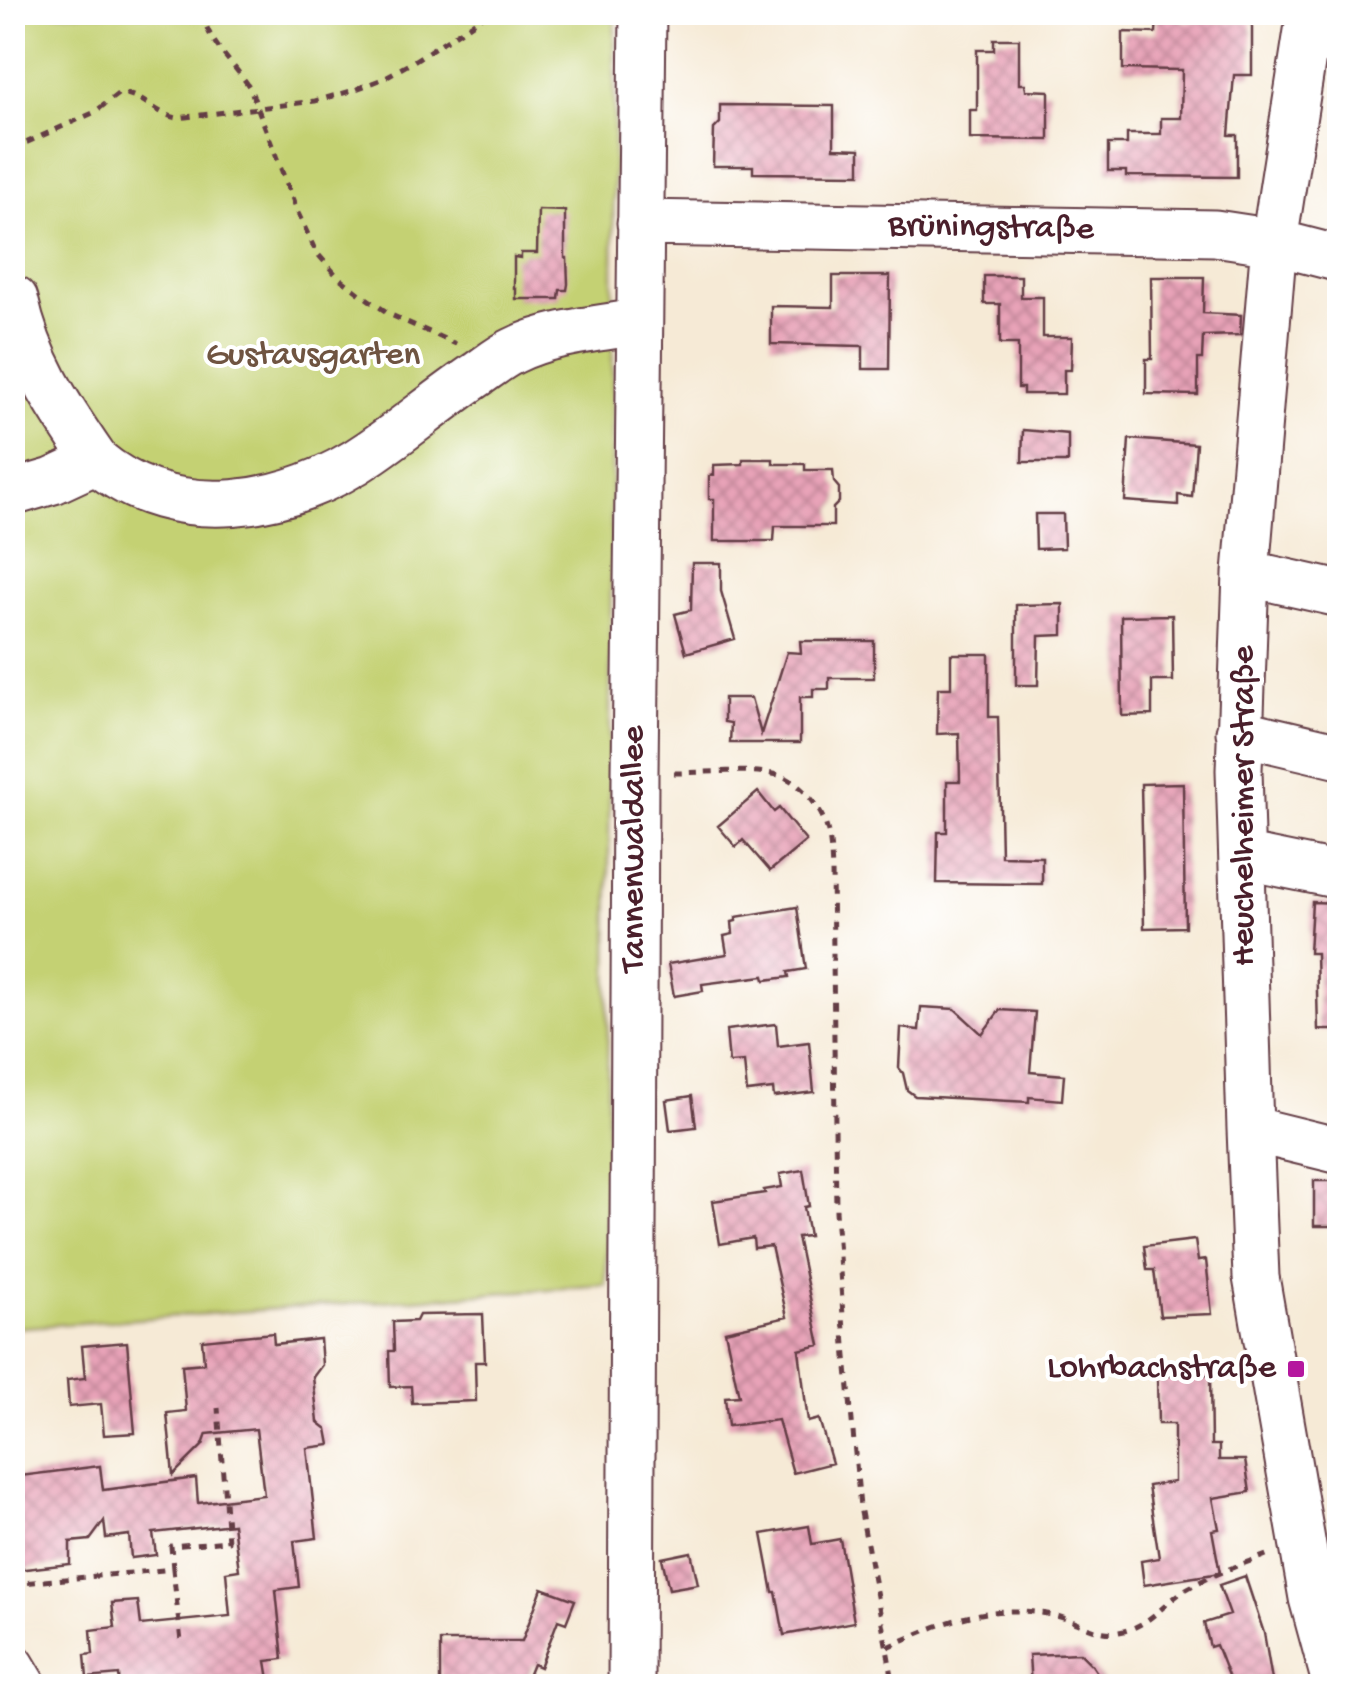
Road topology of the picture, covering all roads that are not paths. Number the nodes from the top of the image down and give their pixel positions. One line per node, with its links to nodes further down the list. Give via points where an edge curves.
1 (643, 12): 3 (street, Tannenwaldallee)
2 (1310, 12): 4 (street, Heuchelheimer Straße)
3 (640, 223): 4 (street, Brüningstraße, via 1215,233); 7 (street, Tannenwaldallee)
4 (1274, 242): 5 (street, Brüningstraße); 10 (street, Heuchelheimer Straße)
5 (1340, 259)
6 (15, 299): 8 (street, via 35,364)
7 (638, 322): 8 (street, via 564,333 513,351 368,455 284,494 246,502 176,500 139,489); 21 (street, Tannenwaldallee)
8 (96, 461): 9 (street)
9 (12, 493)
10 (1246, 574): 11 (street); 12 (street, Heuchelheimer Straße)
11 (1340, 594)
12 (1240, 732): 13 (street); 14 (street, Heuchelheimer Straße)
13 (1340, 756)
14 (1242, 856): 15 (street); 16 (street, Heuchelheimer Straße)
15 (1340, 876)
16 (1250, 1129): 17 (street); 18 (street, Heuchelheimer Straße, via 1256,1277)
17 (1340, 1151)
18 (1312, 1598): 22 (street, Heuchelheimer Straße); 23 (street, Heuchelheimer Straße)
19 (12, 1666): 20 (street)
20 (24, 1686)
21 (631, 1686)
22 (1308, 1686)
23 (1336, 1686)

